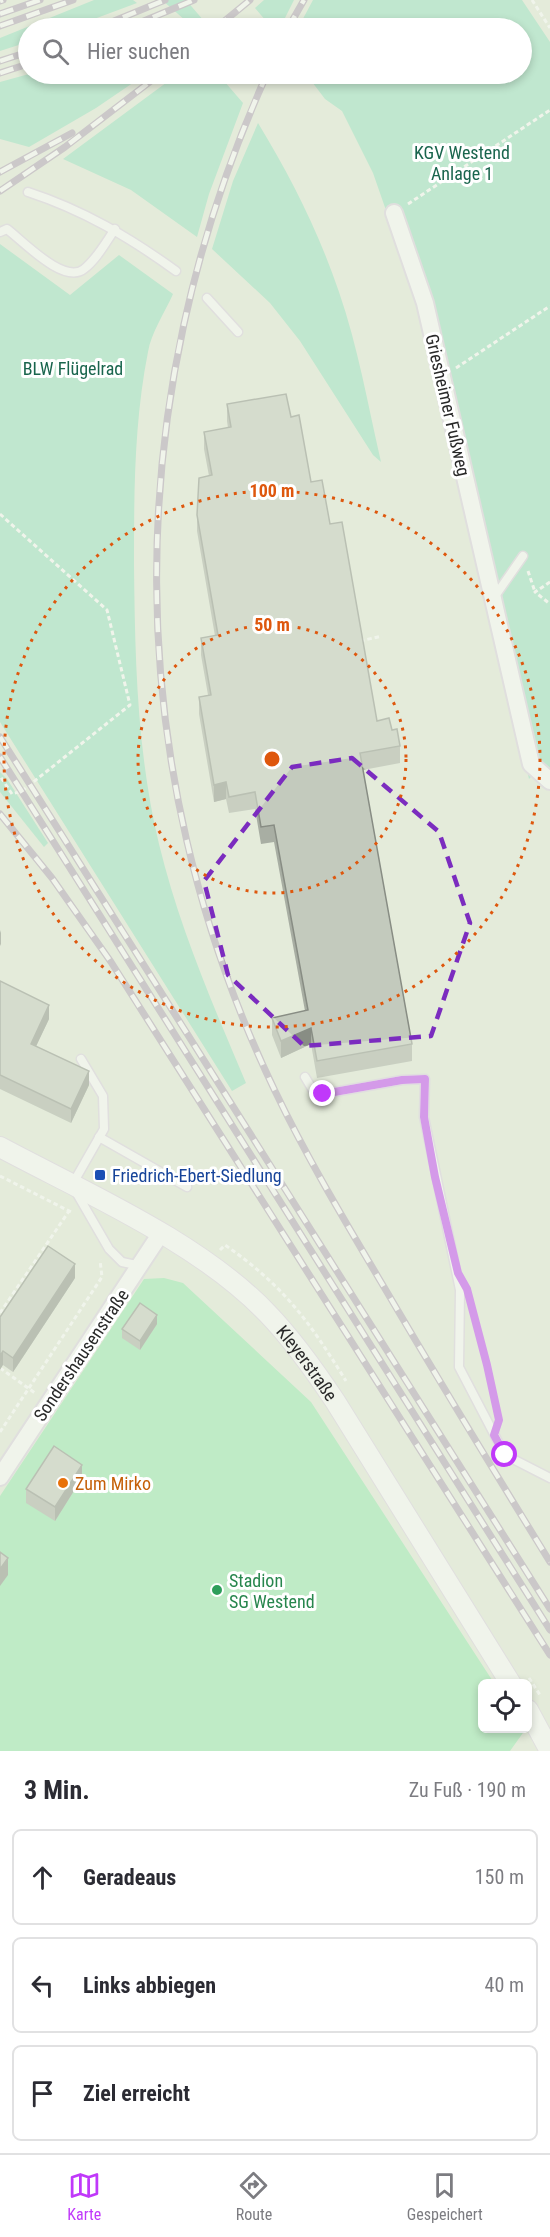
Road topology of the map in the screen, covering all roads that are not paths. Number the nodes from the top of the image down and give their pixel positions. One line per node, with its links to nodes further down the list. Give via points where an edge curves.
1 (28, 192): 3 (lane)
2 (394, 213): 9 (street, Griesheimer Fußweg, via 424,303)
3 (115, 229): 4 (lane, via 82,271 70,274 56,268 7,229); 5 (lane)
4 (0, 232)
5 (176, 271)
6 (207, 298): 7 (lane)
7 (238, 332)
8 (524, 556): 9 (lane)
9 (493, 599): 10 (street, Griesheimer Fußweg, via 531,764)
10 (550, 781)
11 (81, 1059): 13 (lane, via 104,1096 104,1130)
12 (305, 1077): 20 (lane, via 314,1092 323,1094 425,1079 424,1117 460,1290 459,1367 505,1455)
13 (99, 1137): 15 (lane); 16 (lane)
14 (0, 1147): 15 (street, Kleyerstraße)
15 (72, 1185): 17 (street, Kleyerstraße); 18 (lane, via 109,1249 122,1262)
16 (187, 1187)
17 (161, 1233): 18 (street, Sondershausenstraße); 21 (street, Kleyerstraße, via 208,1263 267,1313 310,1364)
18 (141, 1266): 19 (street, Sondershausenstraße)
19 (0, 1477)
20 (550, 1478)
21 (508, 1679)
22 (532, 1717): 23 (street)
23 (550, 1751)

